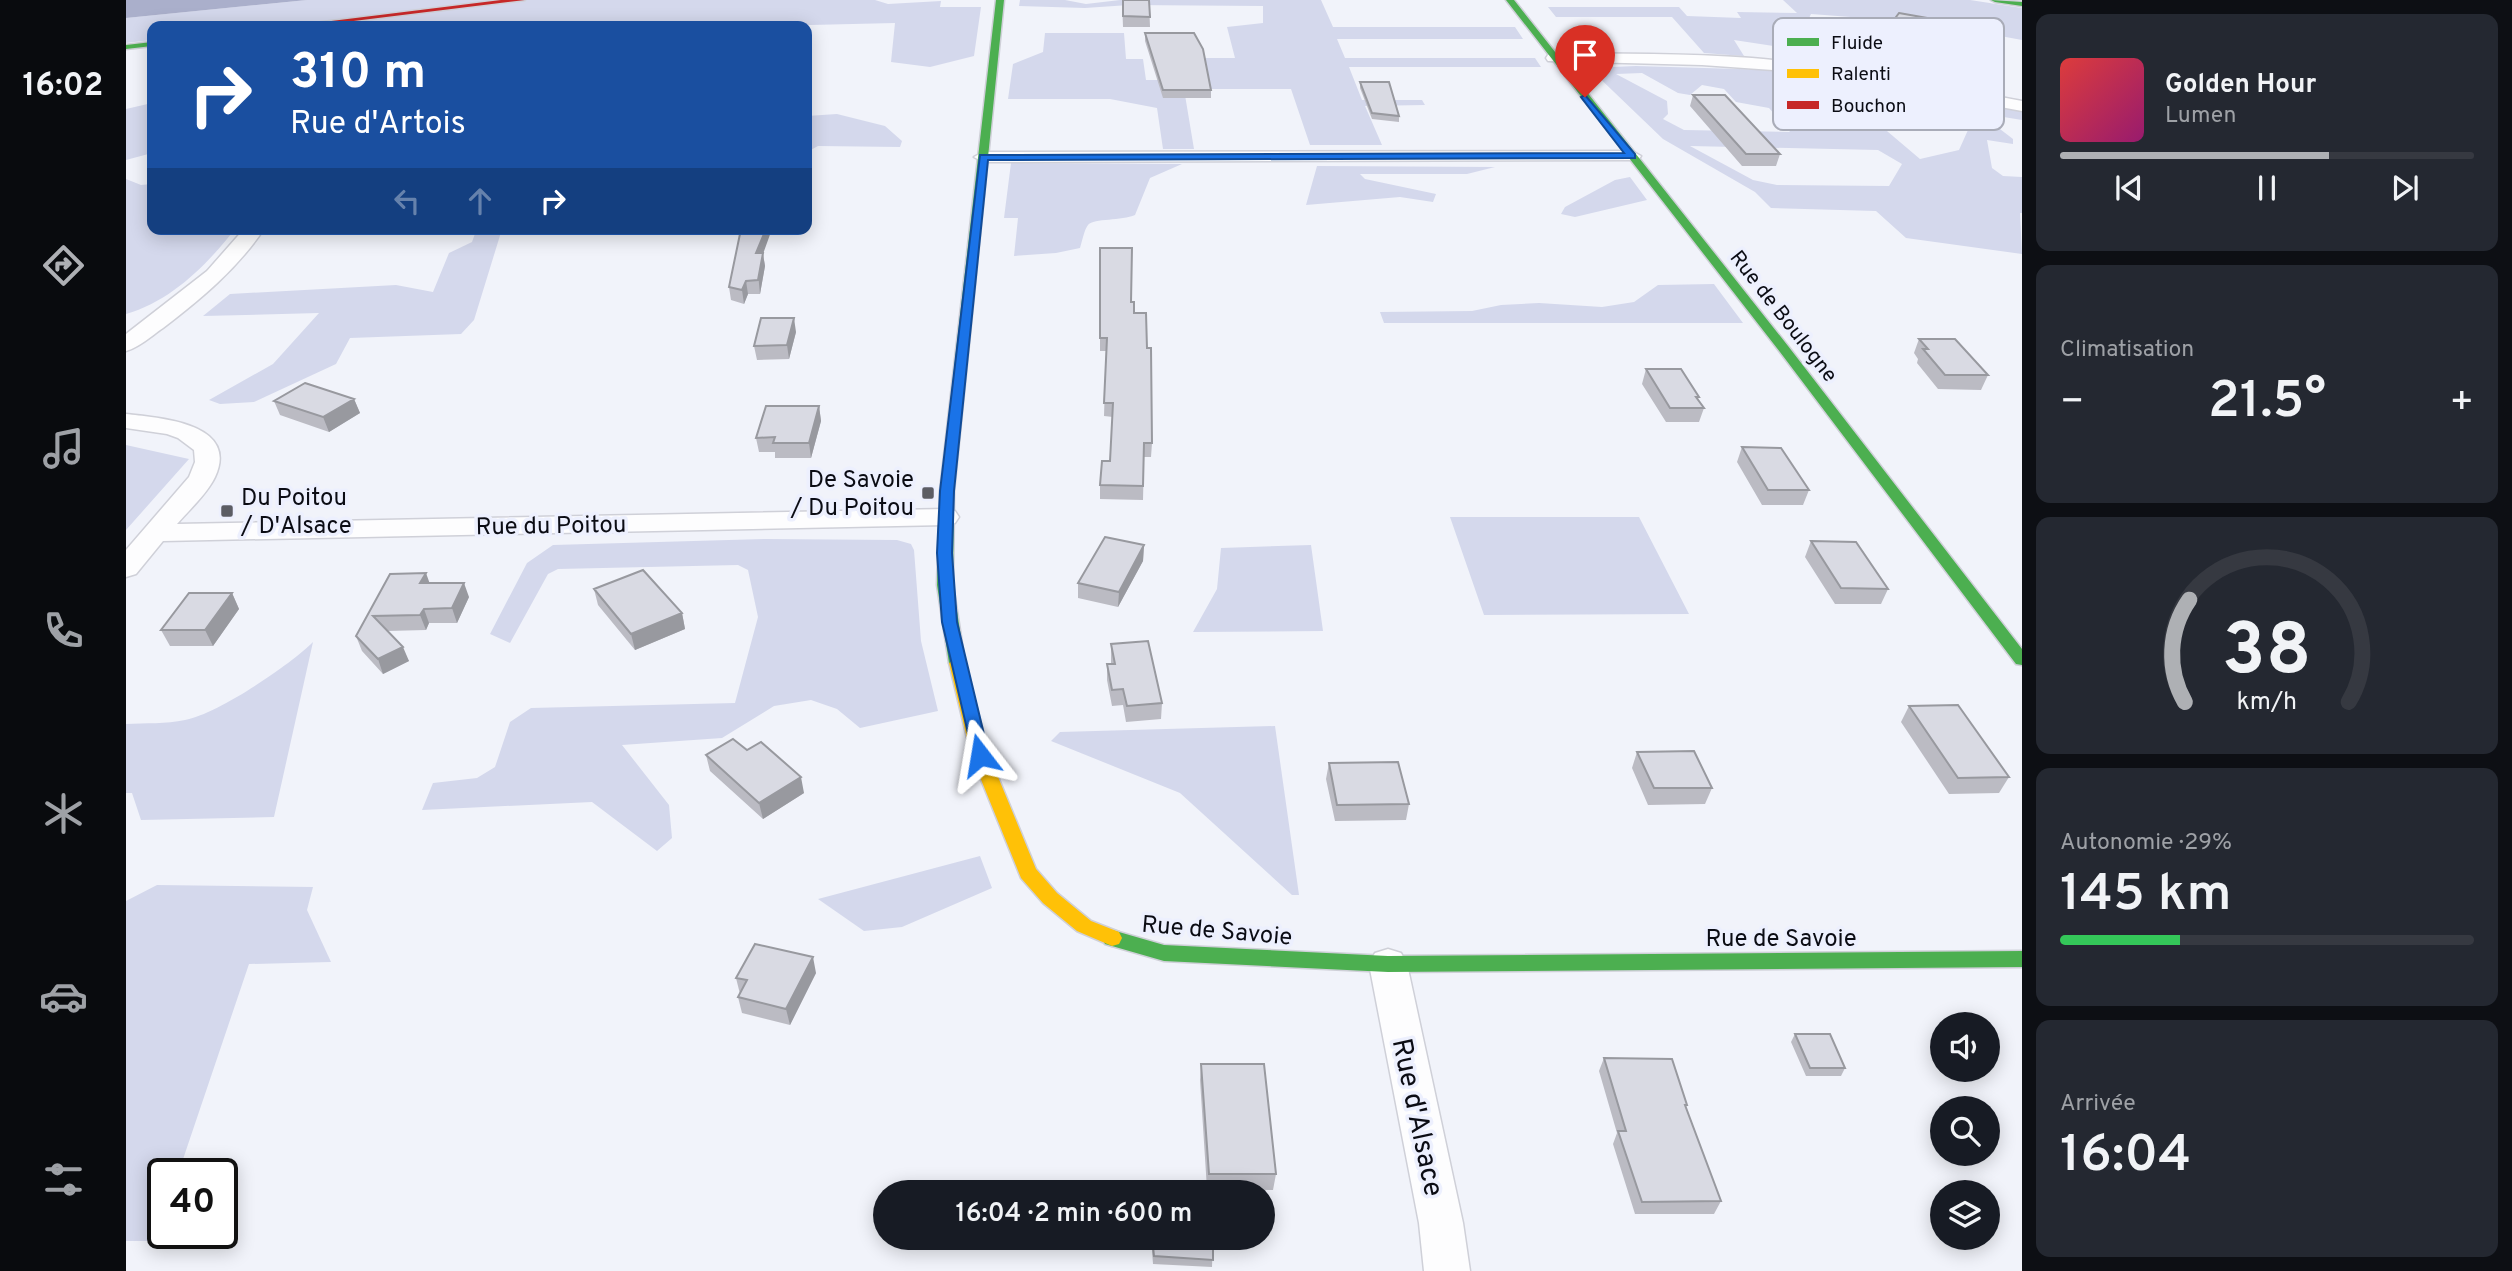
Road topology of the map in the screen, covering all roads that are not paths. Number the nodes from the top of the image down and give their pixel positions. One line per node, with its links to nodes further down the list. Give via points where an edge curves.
1 (521, 0): 6 (street)
2 (1000, 0): 14 (street, Rue de Savoie)
3 (1510, 0): 9 (street, Rue de Boulogne)
4 (1995, 0): 5 (street)
5 (2022, 4)
6 (338, 21)
7 (147, 45): 8 (street)
8 (126, 47)
9 (1554, 58): 10 (street); 13 (street, Rue de Boulogne)
10 (1773, 65)
11 (2004, 103): 12 (street)
12 (2022, 106)
13 (1632, 156): 14 (street); 21 (street, Rue de Boulogne)
14 (983, 157): 18 (street, Rue de Savoie)
15 (249, 235): 16 (street, via 209,278)
16 (126, 344)
17 (126, 421): 19 (street, via 178,430 206,446 210,456 201,479)
18 (946, 517): 19 (street, Rue du Poitou); 23 (street, Rue de Savoie, via 950,622 980,755 1028,873 1050,898 1084,926 1124,944 1164,953)
19 (155, 533): 20 (street)
20 (126, 568)
21 (2022, 660)
22 (2022, 959): 23 (street, Rue de Savoie)
23 (1388, 964): 24 (street, Rue d'Alsace)
24 (1447, 1271)

